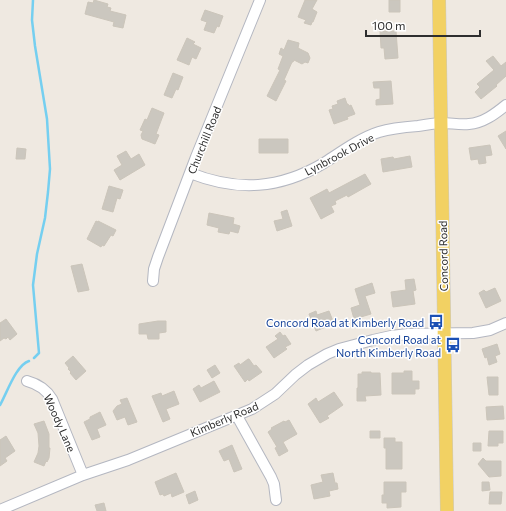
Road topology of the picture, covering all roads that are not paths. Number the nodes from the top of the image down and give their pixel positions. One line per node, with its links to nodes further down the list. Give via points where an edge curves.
1 (260, 0): 5 (street, Churchill Road)
2 (439, 0): 4 (main road, Concord Road)
3 (506, 105): 4 (street, Lynbrook Drive, via 479,122)
4 (441, 123): 5 (street, Lynbrook Drive, via 379,132 301,174 268,184 234,185); 8 (main road, Concord Road)
5 (190, 173): 6 (street, Churchill Road, via 158,257)
6 (153, 281)
7 (506, 323): 8 (street, Kimberly Road, via 490,330)
8 (443, 334): 10 (street, Kimberly Road, via 391,336 339,349 312,362 275,394); 14 (main road, Concord Road)
9 (26, 381): 11 (street, Woody Lane, via 44,389 52,399)
10 (237, 416): 11 (street, Kimberly Road, via 128,460); 12 (street, via 271,477)
11 (83, 475): 13 (street, Kimberly Road)
12 (276, 500)
13 (0, 510)
14 (446, 511)

